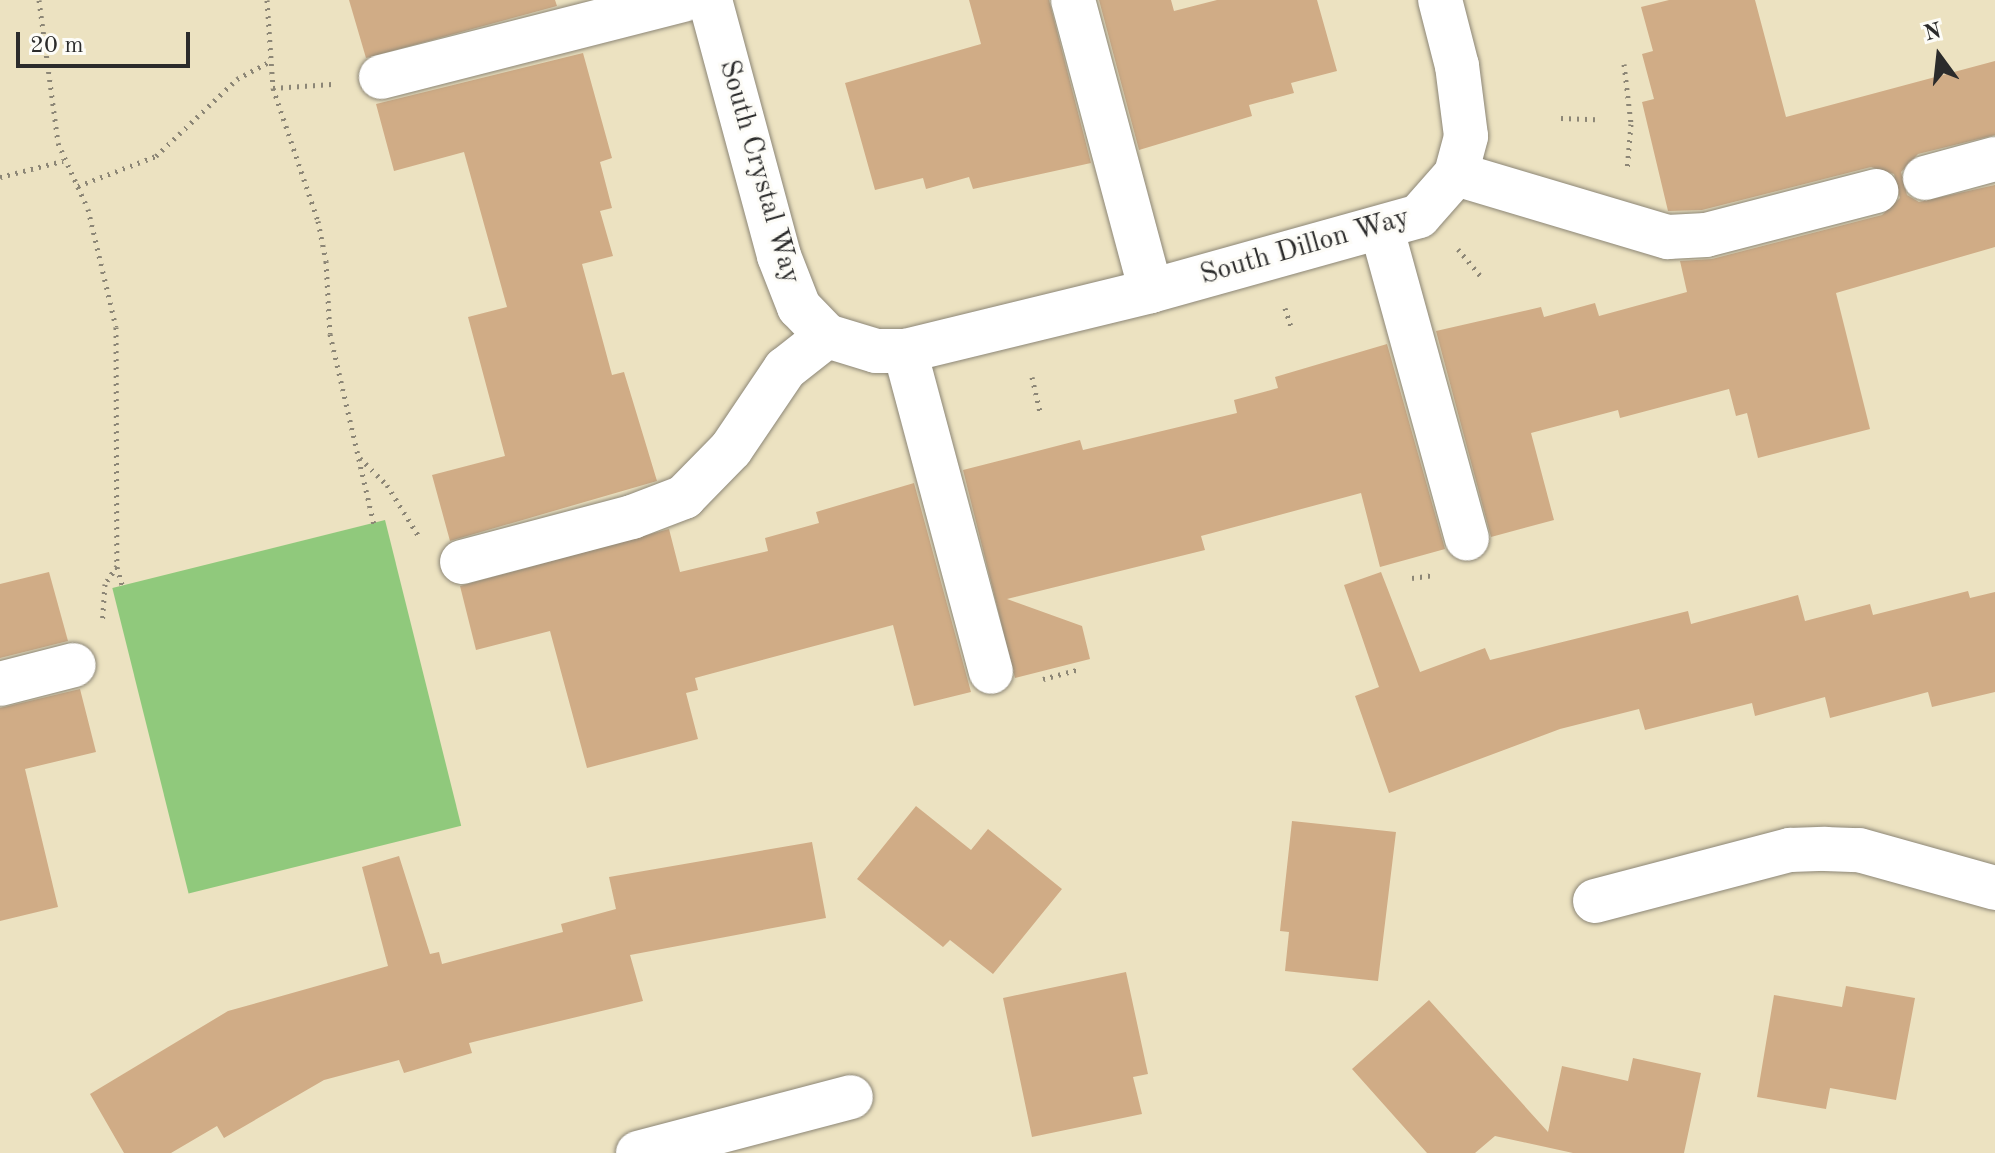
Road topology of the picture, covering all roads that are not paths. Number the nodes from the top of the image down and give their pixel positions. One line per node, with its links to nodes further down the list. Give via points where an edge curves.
1 (683, 0): 5 (street)
2 (710, 0): 12 (street, South Crystal Way, via 779,256 799,307)
3 (1073, 0): 11 (street)
4 (1440, 0): 7 (street, South Dillon Way, via 1466,114)
5 (381, 77)
6 (1995, 159): 8 (street)
7 (1456, 174): 9 (street, via 1652,235 1706,235); 10 (street, South Dillon Way, via 1434,205)
8 (1925, 178)
9 (1876, 191)
10 (1382, 230): 11 (street, South Dillon Way); 14 (street)
11 (1151, 291): 13 (street, South Crystal Way)
12 (827, 336): 13 (street, South Crystal Way, via 876,351); 15 (street, via 785,369 731,449 684,497 632,517)
13 (905, 351): 17 (street)
14 (1467, 538)
15 (462, 562)
16 (74, 665): 18 (street)
17 (991, 672)
18 (0, 684)
19 (1995, 888): 20 (street, via 1886,856 1790,850)
20 (1595, 901)
21 (851, 1097): 22 (street)
22 (638, 1153)

